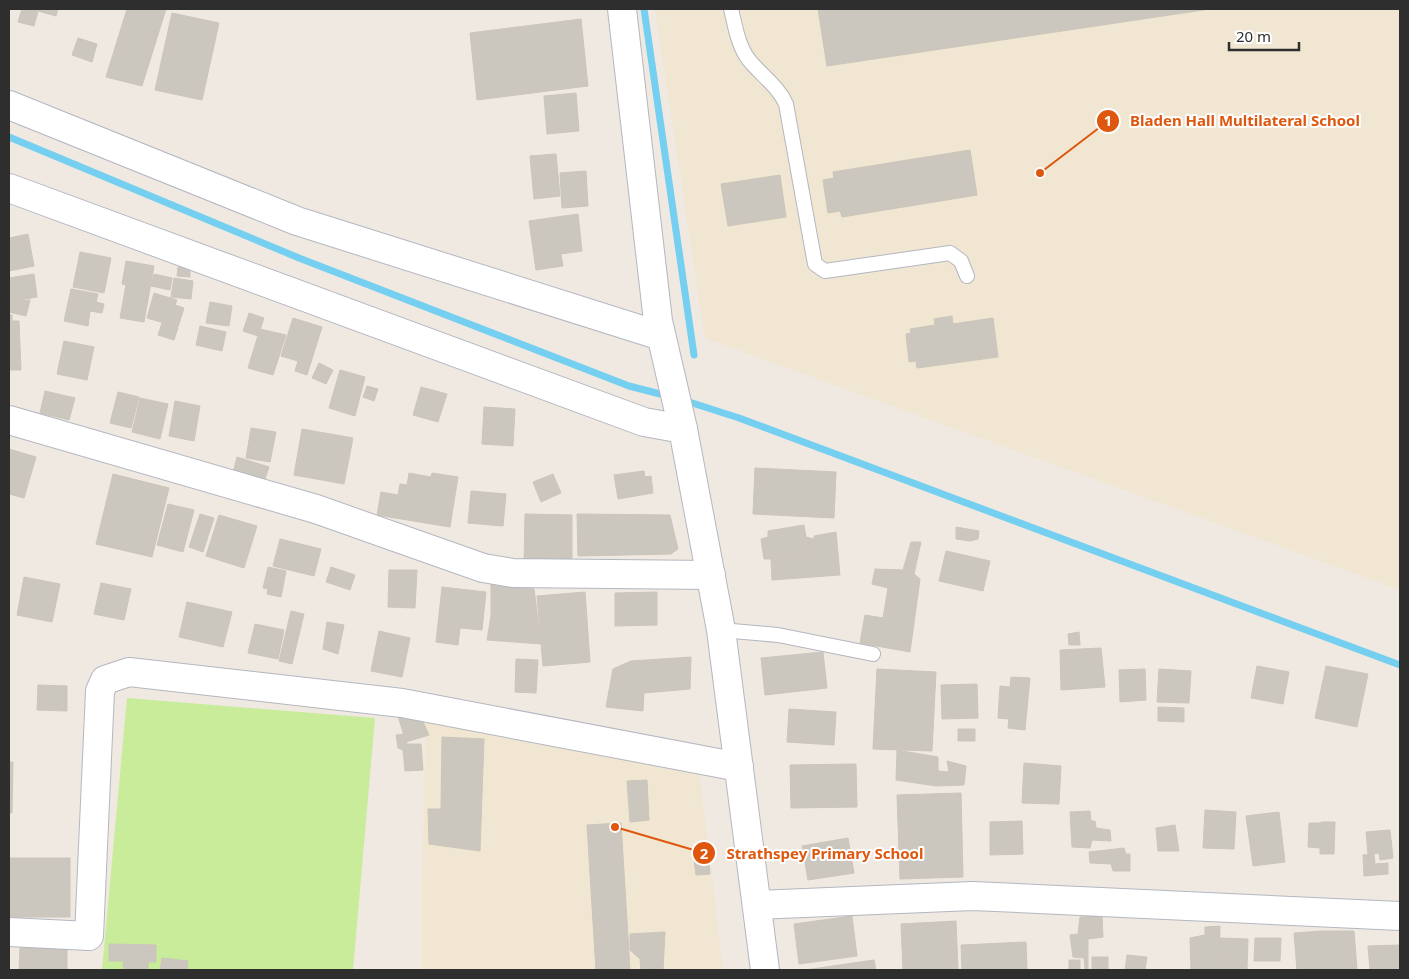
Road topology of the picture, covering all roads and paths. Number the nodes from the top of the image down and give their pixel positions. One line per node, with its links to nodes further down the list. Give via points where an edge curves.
1 (622, 9): 6 (street)
2 (731, 9): 5 (lane, via 748,59 782,94 786,104 815,264 825,271 950,253 961,261)
3 (9, 106): 6 (street, via 297,221)
4 (9, 188): 8 (street, via 644,422)
5 (967, 276)
6 (661, 336): 8 (street)
7 (9, 420): 9 (street, via 316,509 483,568 513,573)
8 (683, 429): 9 (street)
9 (711, 575): 10 (street)
10 (721, 630): 11 (lane, via 778,635); 12 (street)
11 (873, 654)
12 (739, 767): 13 (street); 15 (street, via 402,704 129,672 105,680 100,691 89,936)
13 (757, 905): 14 (street, via 973,896); 16 (street)
14 (1400, 916)
15 (9, 932)
16 (765, 970)

